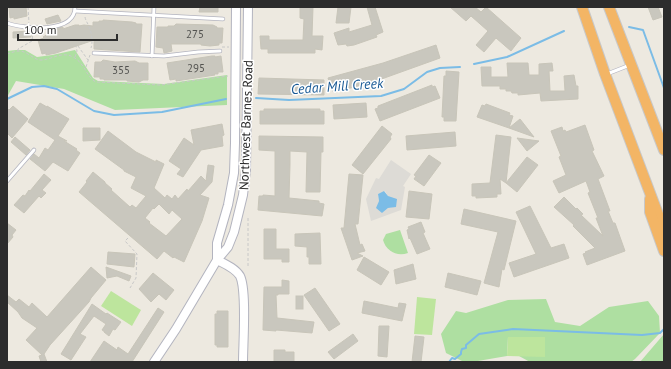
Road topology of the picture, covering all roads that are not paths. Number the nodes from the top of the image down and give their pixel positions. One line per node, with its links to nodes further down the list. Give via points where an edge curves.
1 (154, 7): 7 (lane)
2 (236, 7): 21 (main road, Northwest Barnes Road, via 234,173 217,243)
3 (248, 7): 21 (main road, Northwest Barnes Road, via 246,176 234,232 228,247)
4 (582, 7): 14 (highway)
5 (609, 7): 13 (highway)
6 (75, 9): 7 (lane); 9 (lane, via 75,14 69,21 47,28 18,27)
7 (154, 15): 8 (lane); 12 (lane)
8 (223, 19)
9 (7, 23)
10 (220, 50): 12 (lane)
11 (94, 53): 12 (lane)
12 (152, 56)
13 (631, 64): 14 (lane); 16 (highway)
14 (605, 74): 18 (highway)
15 (34, 150): 17 (lane)
16 (664, 150)
17 (7, 181)
18 (650, 195): 19 (highway); 20 (highway, via 650,212)
19 (664, 230)
20 (664, 251)
21 (217, 260): 22 (main road); 23 (main road, via 234,269 242,282)
22 (154, 362)
23 (243, 362)

